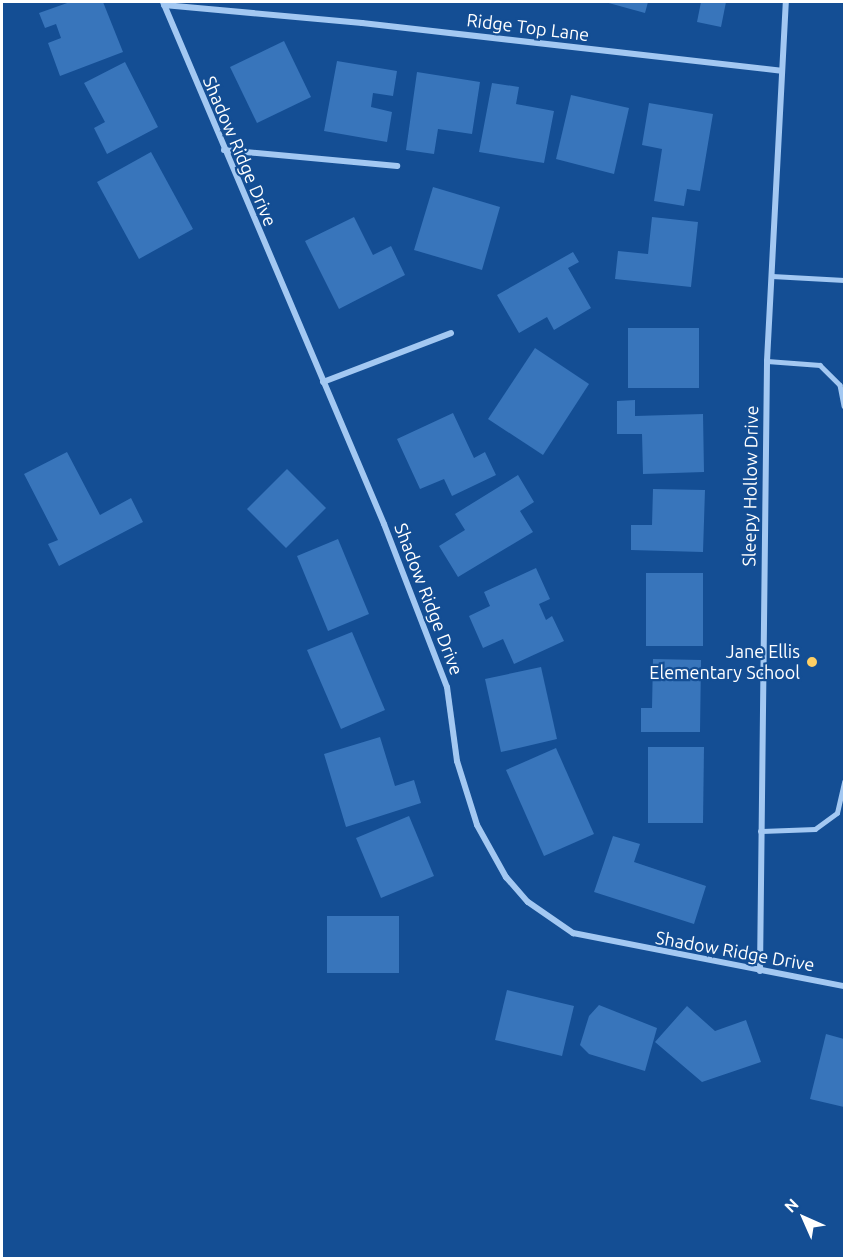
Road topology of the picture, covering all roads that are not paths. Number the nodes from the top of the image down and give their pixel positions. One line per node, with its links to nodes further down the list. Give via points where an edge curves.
1 (786, 2): 3 (street, Sleepy Hollow Drive)
2 (164, 3): 3 (street, Ridge Top Lane); 4 (street, Shadow Ridge Drive)
3 (781, 71): 6 (street, Sleepy Hollow Drive)
4 (224, 150): 5 (street); 10 (street, Shadow Ridge Drive)
5 (397, 166)
6 (772, 276): 7 (lane); 9 (street, Sleepy Hollow Drive)
7 (844, 280)
8 (451, 333): 10 (street)
9 (767, 360): 11 (lane, via 820,365 840,385); 13 (street, Sleepy Hollow Drive)
10 (323, 382): 14 (street, Shadow Ridge Drive, via 384,524 447,687 457,761 477,825 506,877 528,902 573,933)
11 (844, 406)
12 (844, 782): 13 (lane, via 837,813 815,829)
13 (760, 831): 14 (street, Sleepy Hollow Drive)
14 (760, 971): 15 (street, Shadow Ridge Drive)
15 (844, 986)

